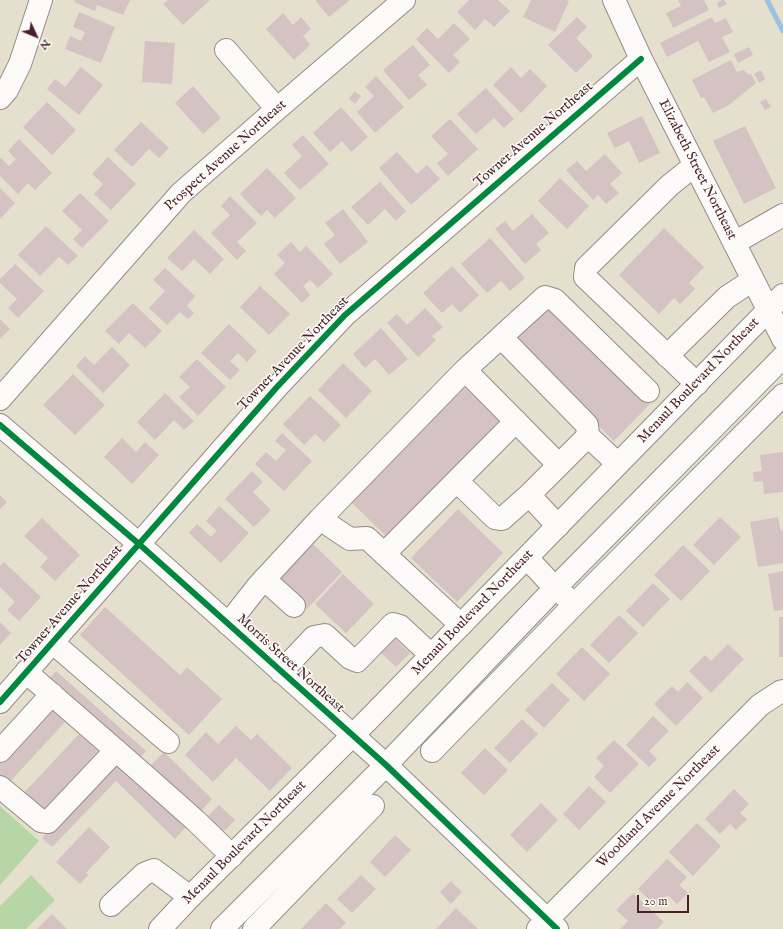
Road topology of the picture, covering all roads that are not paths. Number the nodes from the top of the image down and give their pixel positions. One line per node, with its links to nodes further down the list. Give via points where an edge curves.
1 (41, 0): 6 (street, via 20,64)
2 (404, 0): 7 (street, Prospect Avenue Northeast)
3 (614, 0): 5 (street, Elizabeth Street Northeast)
4 (226, 50): 7 (street)
5 (641, 58): 8 (street, Elizabeth Street Northeast); 31 (street, Towner Avenue Northeast, via 345,315 277,387)
6 (0, 98)
7 (277, 109): 21 (street, Prospect Avenue Northeast, via 181,193)
8 (695, 165): 10 (street, Elizabeth Street Northeast); 15 (street, via 670,185 586,268 585,277)
9 (783, 215): 10 (street)
10 (734, 243): 11 (street, Elizabeth Street Northeast)
11 (753, 280): 12 (street, Elizabeth Street Northeast); 15 (street, via 727,297)
12 (776, 302): 14 (street, Elizabeth Street Northeast); 18 (street, Menaul Boulevard Northeast)
13 (501, 337): 17 (street); 19 (street, via 545,297 555,300); 24 (street, via 587,425)
14 (783, 339)
15 (667, 356): 18 (street)
16 (783, 357): 35 (street)
17 (465, 370): 22 (street); 29 (street)
18 (697, 384): 25 (street, Menaul Boulevard Northeast)
19 (648, 391)
20 (783, 395): 36 (street)
21 (0, 400)
22 (516, 421): 26 (street); 27 (street)
23 (0, 425): 31 (street, Morris Street Northeast)
24 (588, 436): 25 (street); 26 (street)
25 (618, 464): 30 (street, Menaul Boulevard Northeast)
26 (559, 465): 28 (street)
27 (457, 481): 28 (street, via 495,518 502,519); 32 (street)
28 (529, 495): 30 (street)
29 (320, 519): 32 (street, via 350,539 367,538); 34 (street)
30 (558, 526): 33 (street, Menaul Boulevard Northeast)
31 (139, 544): 38 (street, Morris Street Northeast); 40 (street, Towner Avenue Northeast)
32 (384, 554): 39 (street)
33 (527, 558): 35 (street); 39 (street, Menaul Boulevard Northeast)
34 (264, 579): 37 (street); 38 (street)
35 (555, 588): 36 (street); 52 (street)
36 (575, 604): 51 (street)
37 (294, 606)
38 (228, 624): 43 (street, Morris Street Northeast)
39 (461, 625): 41 (street, Menaul Boulevard Northeast)
40 (52, 642): 42 (street, Towner Avenue Northeast); 48 (street)
41 (431, 655): 43 (street, via 400,626 393,624 357,661 324,635 314,637); 47 (street, Menaul Boulevard Northeast)
42 (26, 672): 45 (street); 46 (street, Towner Avenue Northeast)
43 (281, 672): 47 (street, Morris Street Northeast)
44 (783, 691): 58 (street, Woodland Avenue Northeast, via 760,705)
45 (52, 694): 49 (street); 50 (street)
46 (0, 702)
47 (353, 736): 52 (street, Morris Street Northeast); 55 (street, Menaul Boulevard Northeast)
48 (168, 742)
49 (116, 750): 53 (street, via 48,822 41,821); 55 (street)
50 (0, 751)
51 (432, 751)
52 (386, 765): 58 (street, Morris Street Northeast); 60 (street)
53 (0, 787)
54 (373, 806): 61 (street)
55 (232, 856): 56 (street, Menaul Boulevard Northeast)
56 (190, 897): 57 (street, via 154,870 144,874); 59 (street, Menaul Boulevard Northeast)
57 (111, 905)
58 (548, 926)
59 (160, 929)
60 (222, 929)
61 (254, 929)

